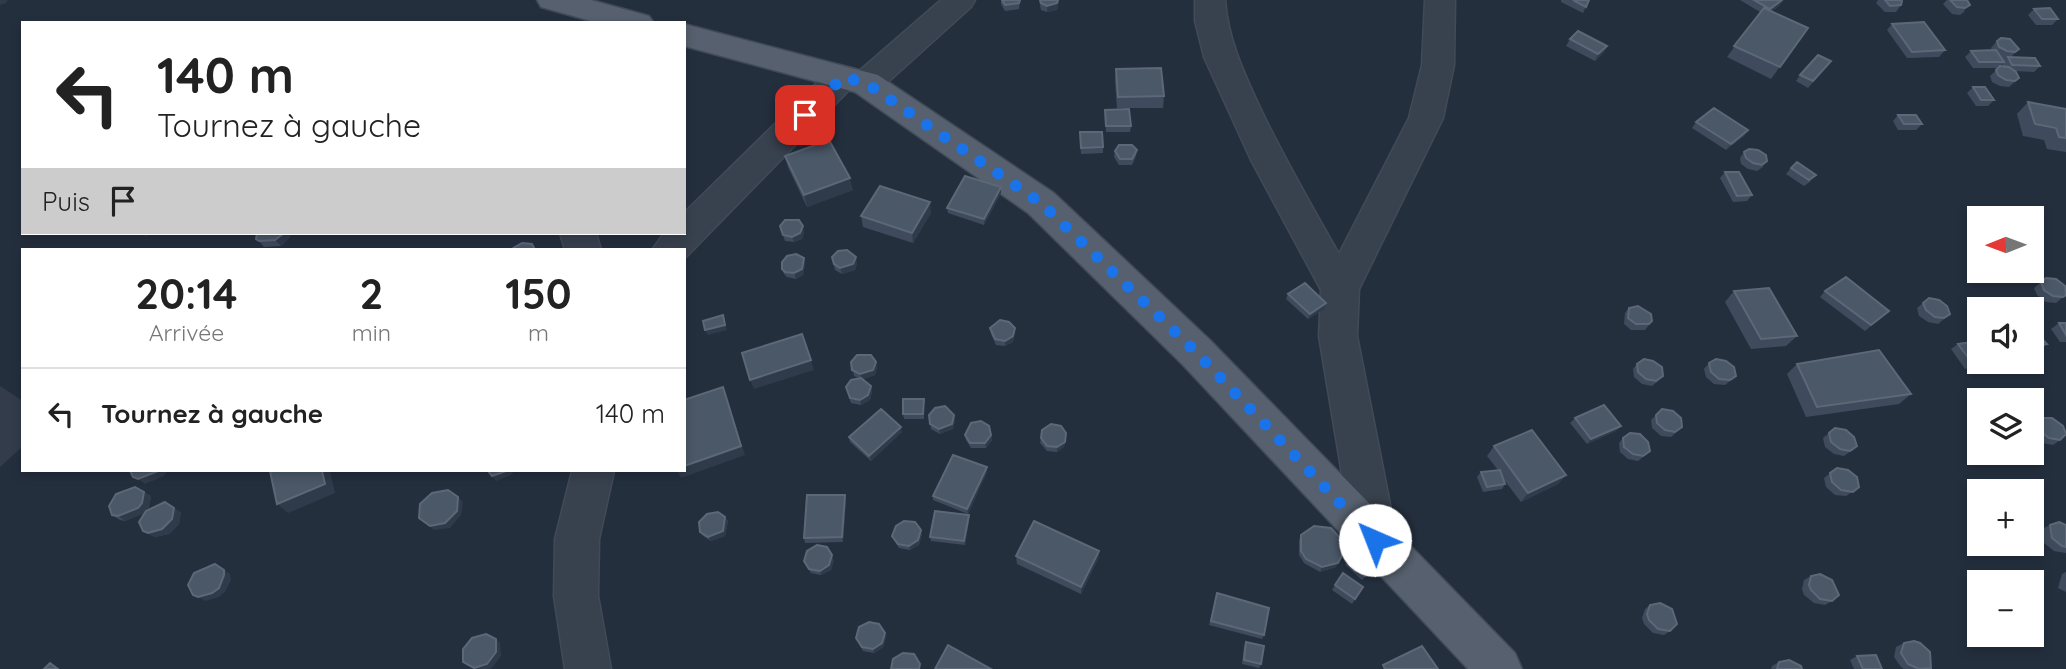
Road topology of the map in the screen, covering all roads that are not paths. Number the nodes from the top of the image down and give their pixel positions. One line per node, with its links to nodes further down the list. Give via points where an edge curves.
1 (552, 0): 5 (main road)
2 (960, 0): 8 (street)
3 (1210, 0): 10 (street, via 1220,57 1268,160)
4 (1440, 0): 10 (street, via 1438,65 1426,118)
5 (590, 16): 6 (main road)
6 (624, 21)
7 (686, 36): 8 (main road)
8 (855, 80): 9 (street); 12 (main road, via 1041,203 1196,352)
9 (672, 248)
10 (1340, 289): 12 (street, via 1338,335)
11 (593, 472): 13 (street, via 577,539 576,596)
12 (1375, 540): 14 (main road)
13 (588, 669)
14 (1499, 669)

